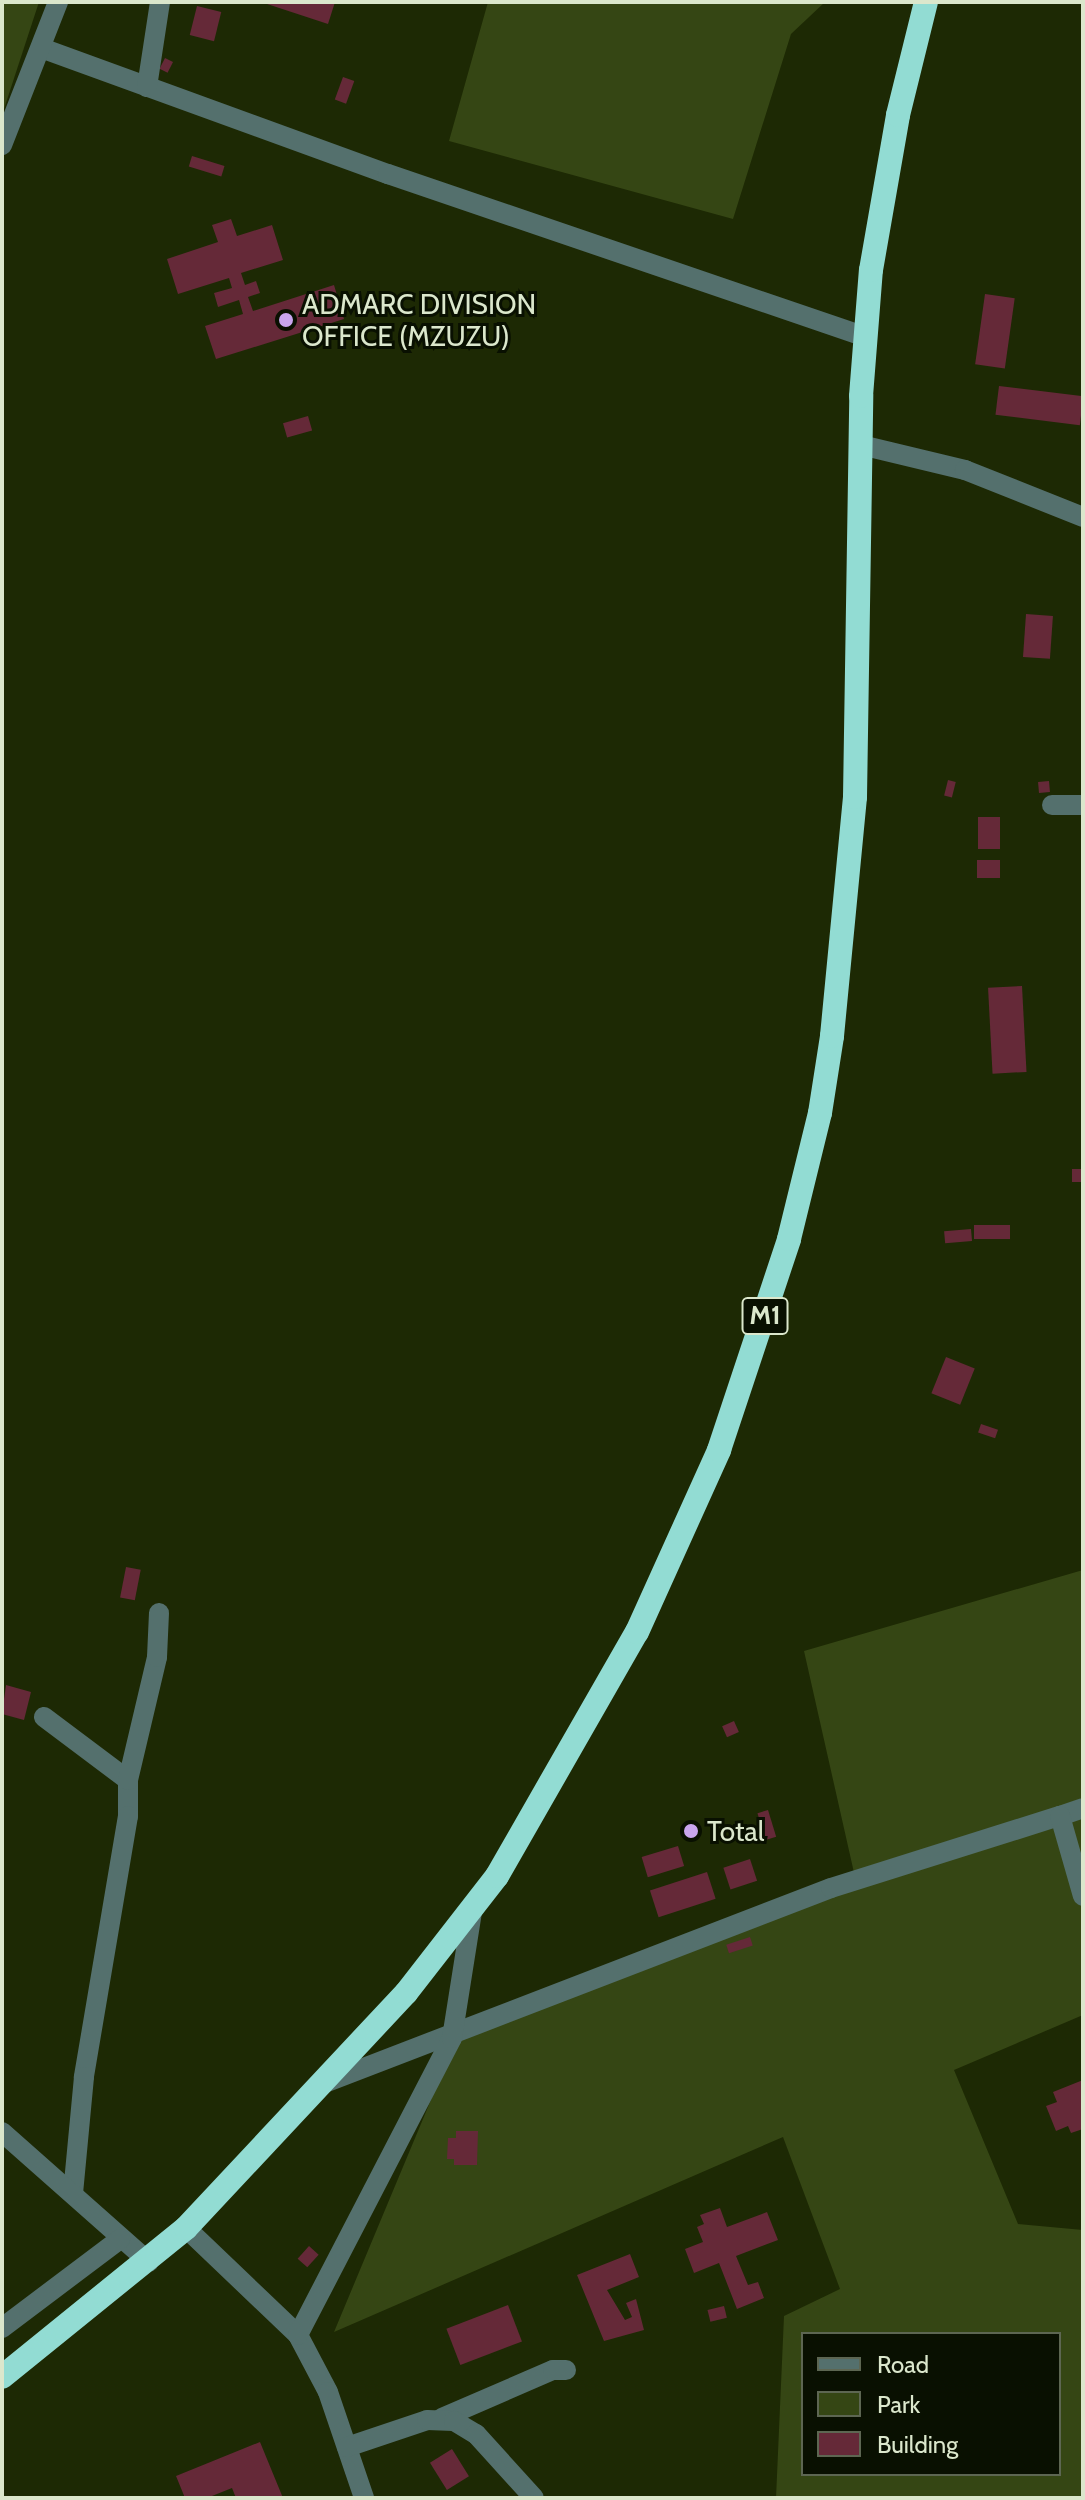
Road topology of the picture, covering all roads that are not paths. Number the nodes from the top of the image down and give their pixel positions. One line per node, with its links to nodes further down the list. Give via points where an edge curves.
1 (58, 2): 4 (street)
2 (160, 2): 5 (street)
3 (926, 2): 7 (highway, M1, via 898,115 871,270)
4 (44, 49): 5 (street); 6 (street)
5 (147, 87): 7 (street)
6 (2, 145)
7 (866, 337): 8 (highway, M1)
8 (861, 445): 9 (street, via 965,470); 18 (highway, M1, via 858,728 846,934 820,1113 789,1239 719,1450 637,1632 497,1876)
9 (1083, 517)
10 (1052, 805): 11 (street)
11 (1083, 805)
12 (159, 1613): 14 (street, via 157,1657)
13 (44, 1717): 14 (street)
14 (128, 1780): 22 (street, via 128,1816 84,2077)
15 (1083, 1808): 16 (street)
16 (1060, 1816): 17 (street); 19 (street, via 831,1888)
17 (1083, 1896)
18 (473, 1906): 19 (street); 20 (highway, M1, via 406,1993)
19 (453, 2033): 20 (street); 27 (street, via 373,2198)
20 (316, 2086): 23 (highway, M1)
21 (2, 2132): 22 (street)
22 (73, 2193): 24 (street)
23 (186, 2228): 25 (highway, M1); 27 (street)
24 (120, 2239): 25 (street); 26 (street)
25 (149, 2262): 29 (highway, M1)
26 (2, 2328)
27 (298, 2335): 31 (street, via 314,2360)
28 (566, 2370): 30 (street, via 553,2370)
29 (2, 2377)
30 (442, 2418): 31 (street); 33 (street, via 476,2434)
31 (347, 2447): 32 (street)
32 (364, 2498)
33 (534, 2498)

